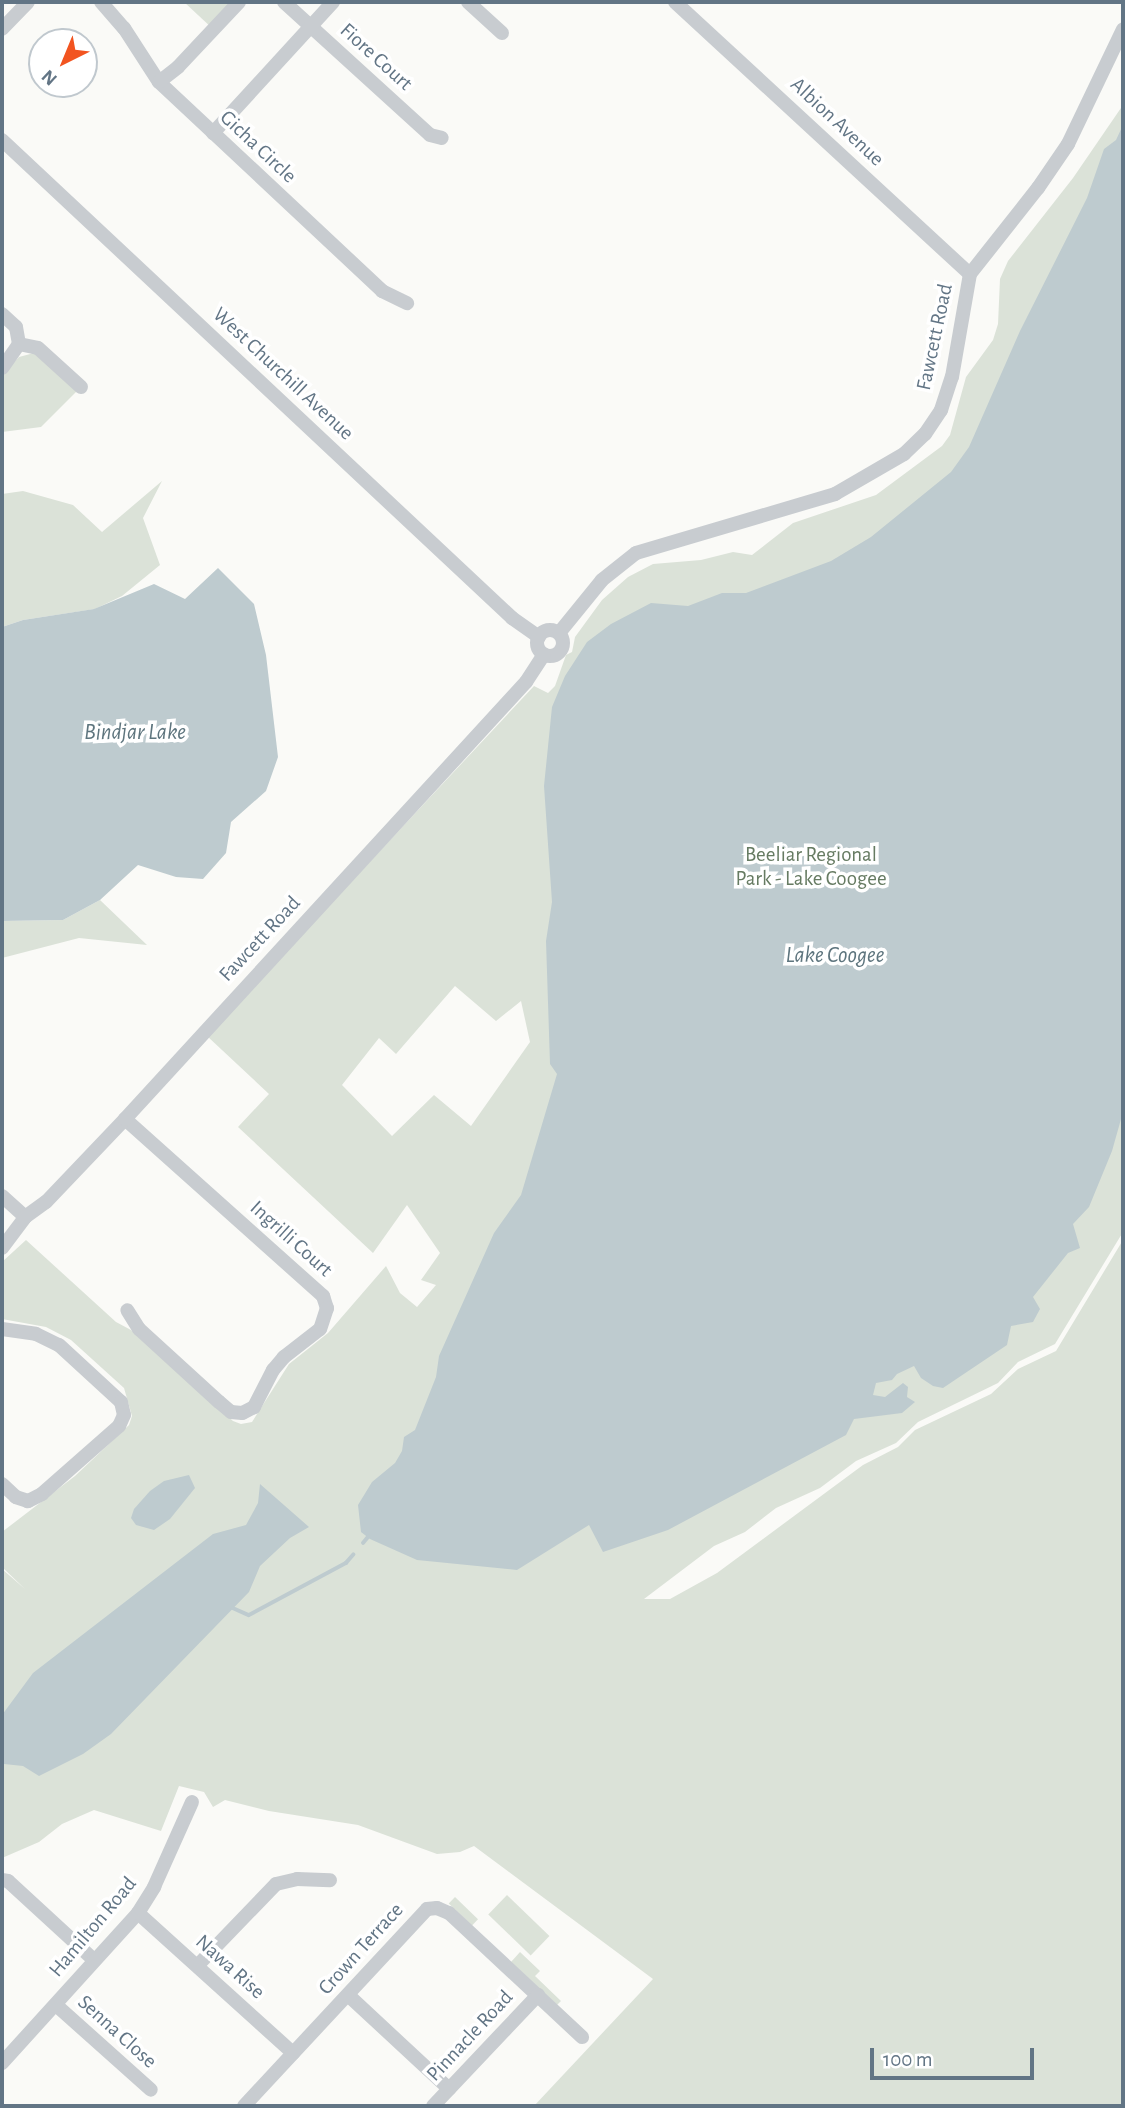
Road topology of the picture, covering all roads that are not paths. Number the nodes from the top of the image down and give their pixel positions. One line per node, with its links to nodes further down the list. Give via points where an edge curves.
1 (28, 2): 9 (street)
2 (101, 2): 12 (street, Gicha Circle)
3 (239, 2): 12 (street)
4 (284, 2): 8 (street, Fiore Court)
5 (333, 2): 8 (street)
6 (468, 2): 11 (street)
7 (675, 2): 16 (street, Albion Avenue)
8 (310, 26): 13 (street); 14 (street, Fiore Court, via 430,135)
9 (2, 29)
10 (1123, 29): 16 (street, Fawcett Road, via 1068,144)
11 (502, 33)
12 (159, 82): 13 (street, Gicha Circle)
13 (213, 133): 17 (street, Gicha Circle, via 382,291)
14 (442, 138)
15 (2, 139): 23 (street, West Churchill Avenue, via 512,618)
16 (970, 274): 22 (street, Fawcett Road, via 952,377 941,410 904,454 835,494 636,552 602,580)
17 (407, 303)
18 (2, 314): 19 (street, via 16,327)
19 (19, 344): 20 (street); 21 (street, via 38,348)
20 (2, 368)
21 (81, 387)
22 (559, 634): 23 (street, via 547,630); 24 (street, via 561,650)
23 (539, 637): 24 (street)
24 (544, 654): 25 (street, Fawcett Road, via 526,682)
25 (125, 1119): 27 (street, Fawcett Road, via 47,1202); 29 (street, Ingrilli Court, via 323,1296 327,1308 320,1329 284,1357 254,1408 242,1413 231,1412 219,1402 139,1329)
26 (2, 1196): 27 (street)
27 (24, 1217): 28 (street, Fawcett Road)
28 (2, 1248)
29 (127, 1310)
30 (2, 1329): 31 (street, via 36,1334 59,1345 121,1402 124,1415 119,1426 42,1494 28,1501)
31 (2, 1484)
32 (192, 1802): 35 (street, Hamilton Road)
33 (2, 1880): 36 (street)
34 (330, 1880): 37 (street, via 276,1884)
35 (138, 1913): 36 (street, Hamilton Road); 37 (street, Nawa Rise)
36 (94, 1961): 40 (street, Hamilton Road)
37 (198, 1965): 42 (street, Nawa Rise)
38 (348, 1995): 39 (street, Crown Terrace, via 419,1914 438,1908); 42 (street, Crown Terrace); 45 (street)
39 (538, 1995): 41 (street, Crown Terrace); 45 (street, Pinnacle Road)
40 (55, 2004): 43 (street, Hamilton Road); 44 (street, Senna Close)
41 (582, 2037)
42 (293, 2053): 46 (street, Crown Terrace)
43 (2, 2063)
44 (151, 2090)
45 (449, 2090): 47 (street, Pinnacle Road)
46 (244, 2106)
47 (433, 2106)

